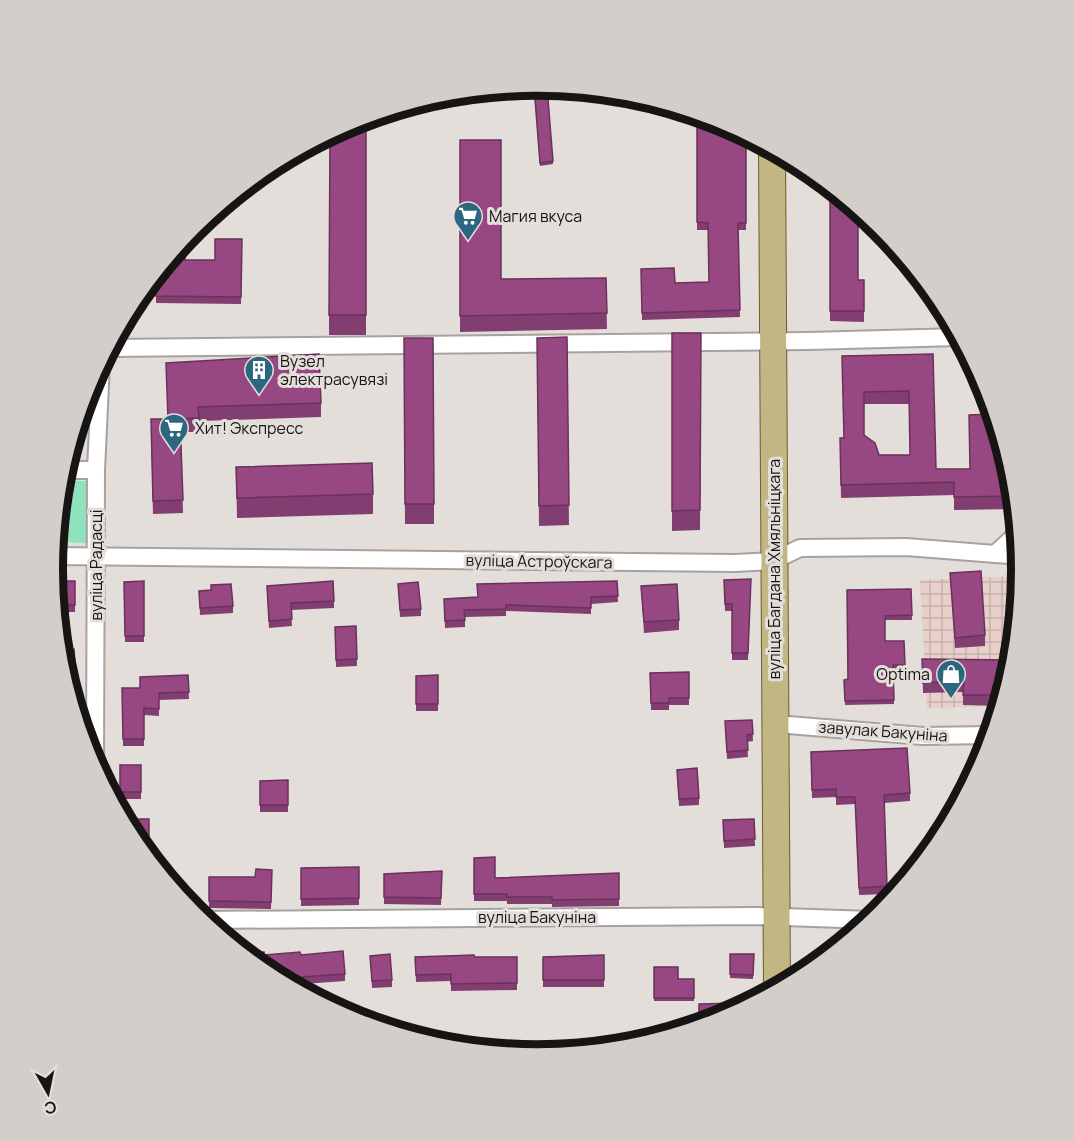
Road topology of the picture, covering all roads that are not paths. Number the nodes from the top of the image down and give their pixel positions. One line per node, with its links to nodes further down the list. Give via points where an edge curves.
1 (772, 159): 3 (main road, вуліца Багдана Хмяльніцкага)
2 (949, 336): 3 (street)
3 (774, 342): 4 (street); 13 (main road, вуліца Багдана Хмяльніцкага)
4 (119, 348)
5 (100, 387): 7 (street, вуліца Радасці)
6 (74, 470): 7 (street)
7 (96, 470): 12 (street, вуліца Радасці)
8 (1010, 540): 9 (street)
9 (995, 554): 10 (street, вуліца Астроўскага); 13 (street, вуліца Астроўскага, via 906,547 800,548)
10 (1011, 555)
11 (63, 556): 12 (street, вуліца Астроўскага)
12 (97, 556): 13 (street, вуліца Астроўскага); 16 (street, вуліца Радасці)
13 (773, 561): 14 (main road, вуліца Багдана Хмяльніцкага)
14 (776, 724): 15 (street, завулак Бакуніна, via 923,736); 17 (main road, вуліца Багдана Хмяльніцкага)
15 (981, 735)
16 (95, 742)
17 (778, 917): 18 (street, вуліца Бакуніна); 19 (street, вуліца Бакуніна); 20 (main road, вуліца Багдана Хмяльніцкага)
18 (217, 920)
19 (858, 920)
20 (777, 979)

